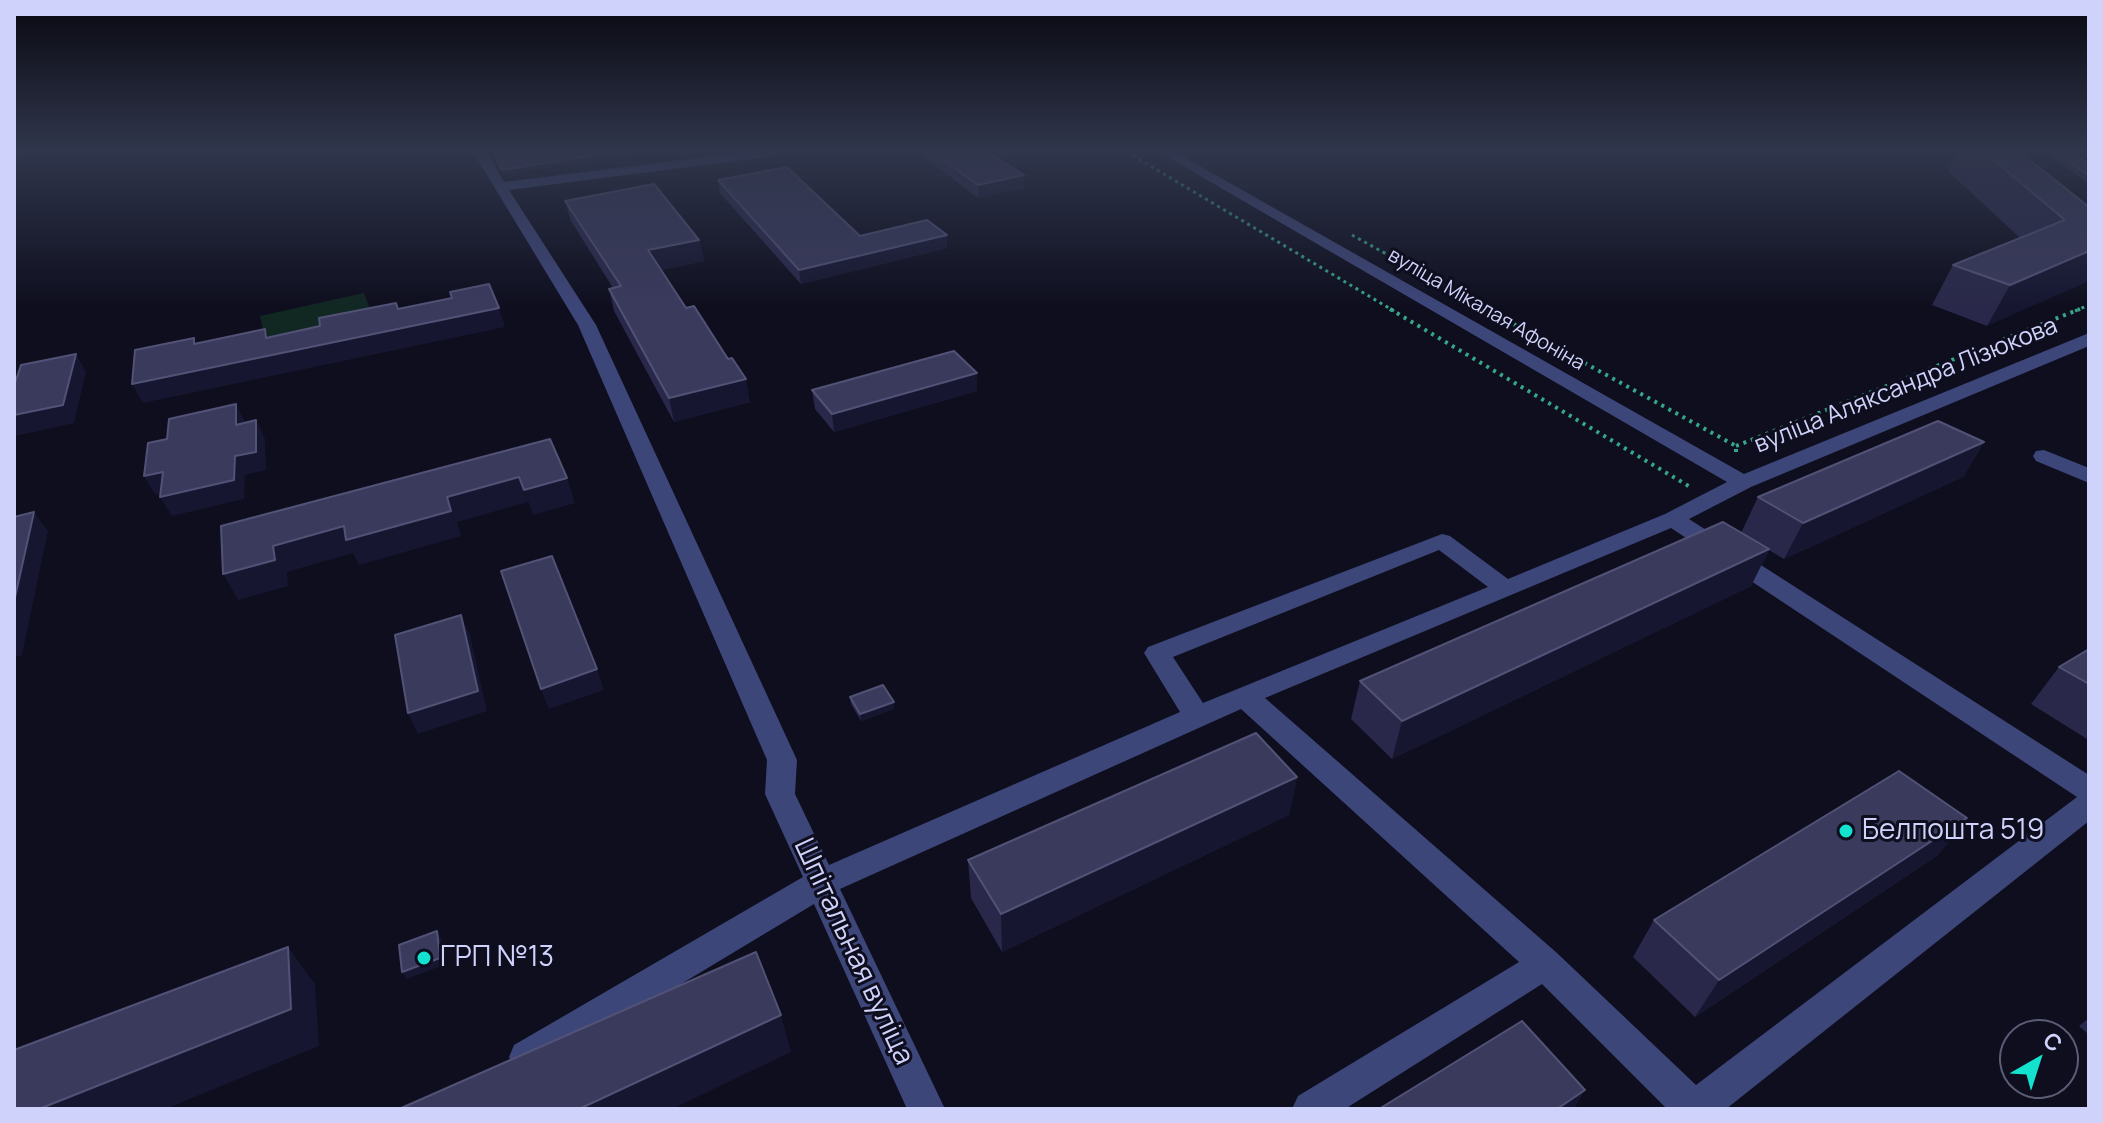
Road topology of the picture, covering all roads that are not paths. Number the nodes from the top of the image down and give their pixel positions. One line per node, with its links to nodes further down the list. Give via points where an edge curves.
1 (511, 204): 13 (street, Шпітальная вуліца, via 587,325 782,760 780,794)
2 (1261, 204): 5 (street, вуліца Мікалая Афоніна)
3 (2089, 339): 5 (street, вуліца Аляксандра Лізюкова)
4 (2044, 456): 6 (street)
5 (1740, 469): 7 (street, вуліца Аляксандра Лізюкова, via 1710,499)
6 (2089, 476)
7 (1673, 519): 8 (street, вуліца Аляксандра Лізюкова); 11 (street)
8 (1506, 589): 9 (street, вуліца Аляксандра Лізюкова); 10 (street, via 1442,541 1157,653)
9 (1244, 696): 10 (street, вуліца Аляксандра Лізюкова); 14 (street)
10 (1197, 716): 13 (street, вуліца Аляксандра Лізюкова)
11 (2089, 790)
12 (2089, 804): 18 (street)
13 (821, 883): 15 (street, вуліца Аляксандра Лізюкова); 16 (street, Шпітальная вуліца)
14 (1545, 964): 17 (street); 18 (street)
15 (497, 1075)
16 (926, 1109)
17 (1311, 1109)
18 (1695, 1109)

